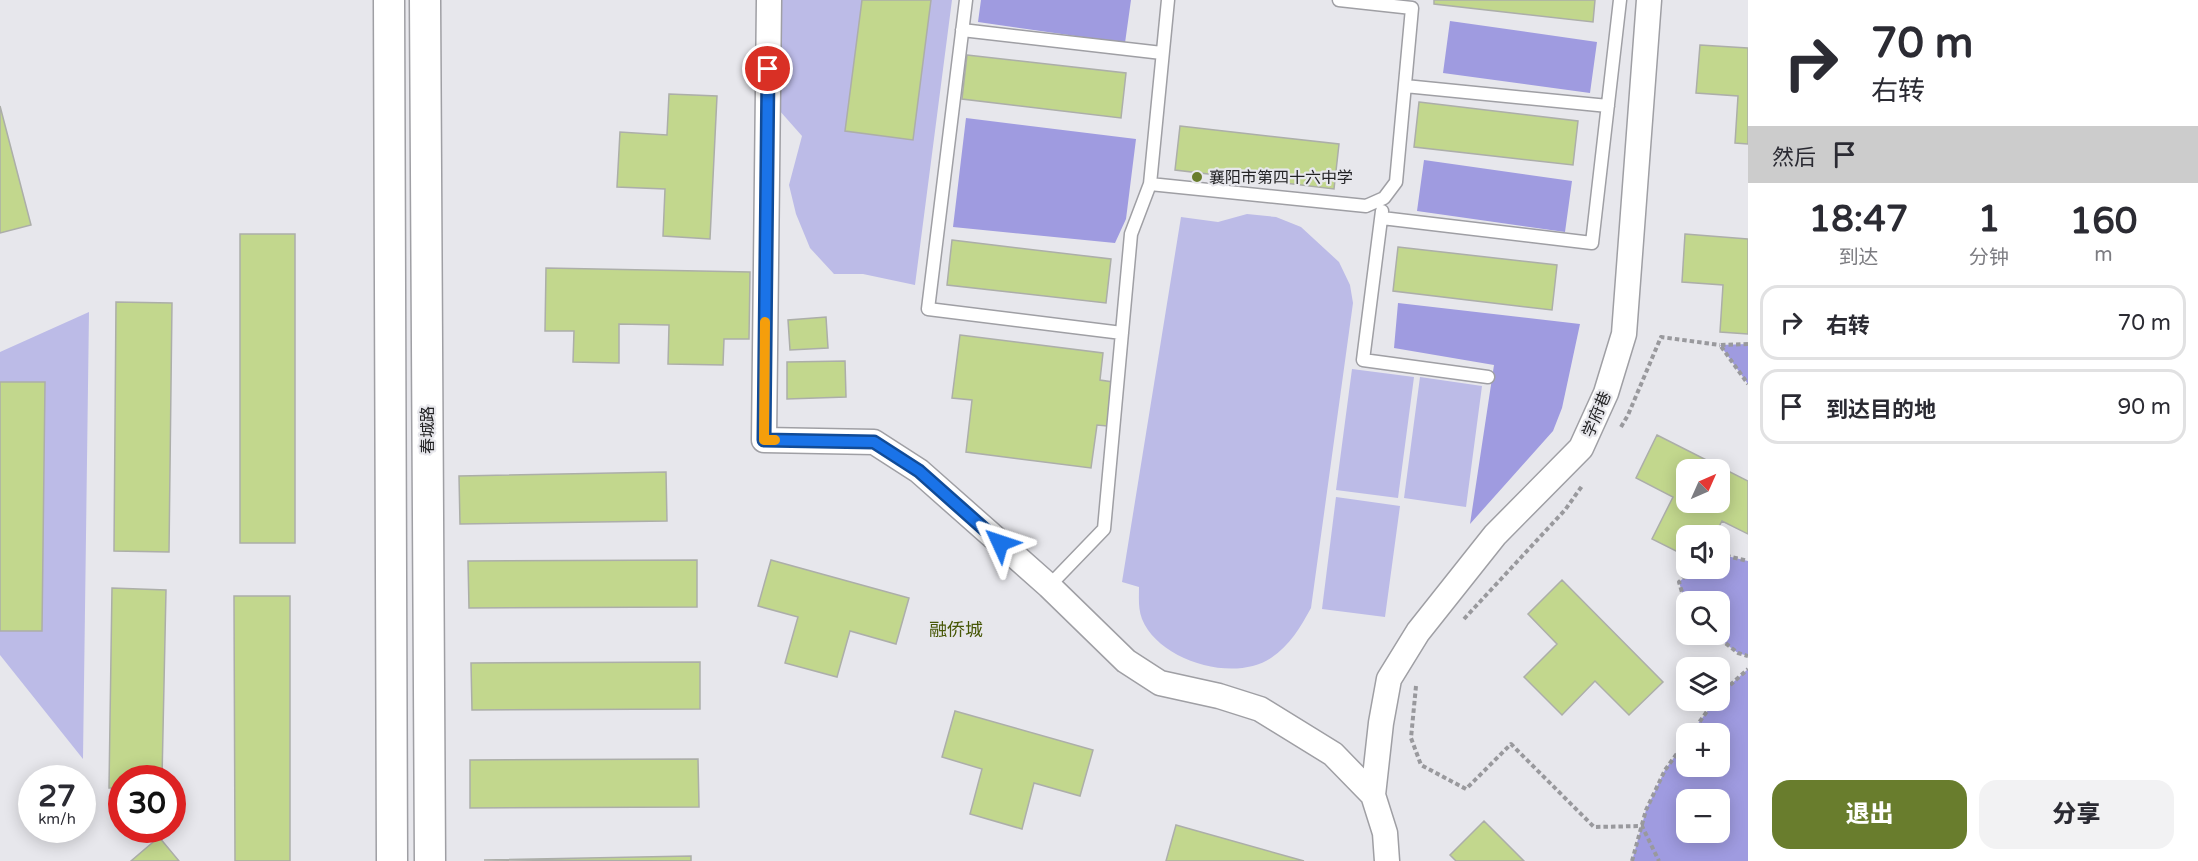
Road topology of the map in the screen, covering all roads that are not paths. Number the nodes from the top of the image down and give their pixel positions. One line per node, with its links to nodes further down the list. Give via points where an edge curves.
1 (389, 0): 21 (street)
2 (425, 0): 22 (street, 春城路)
3 (769, 0): 19 (street, via 764,440 874,442 919,471)
4 (966, 0): 10 (lane)
5 (1168, 0): 11 (lane)
6 (1339, 0): 9 (lane)
7 (1620, 0): 13 (lane)
8 (1650, 0): 20 (street, 学府巷, via 1624,334 1606,393 1581,448 1495,535 1418,632 1389,679)
9 (1412, 4): 12 (lane)
10 (962, 30): 11 (lane); 17 (lane, via 928,309)
11 (1162, 52): 14 (lane)
12 (1405, 86): 13 (lane); 15 (lane, via 1396,182)
13 (1608, 106): 16 (lane, via 1592,243)
14 (1150, 184): 15 (lane, via 1366,206); 17 (lane, via 1131,234)
15 (1384, 198): 16 (lane)
16 (1382, 218): 18 (lane, via 1363,360)
17 (1122, 333): 19 (lane, via 1104,529)
18 (1488, 377)
19 (1049, 586): 20 (street, via 1125,661 1160,682 1260,709 1333,754)
20 (1373, 795): 23 (street, via 1385,833)
21 (392, 861)
22 (430, 861)
23 (1387, 861)

